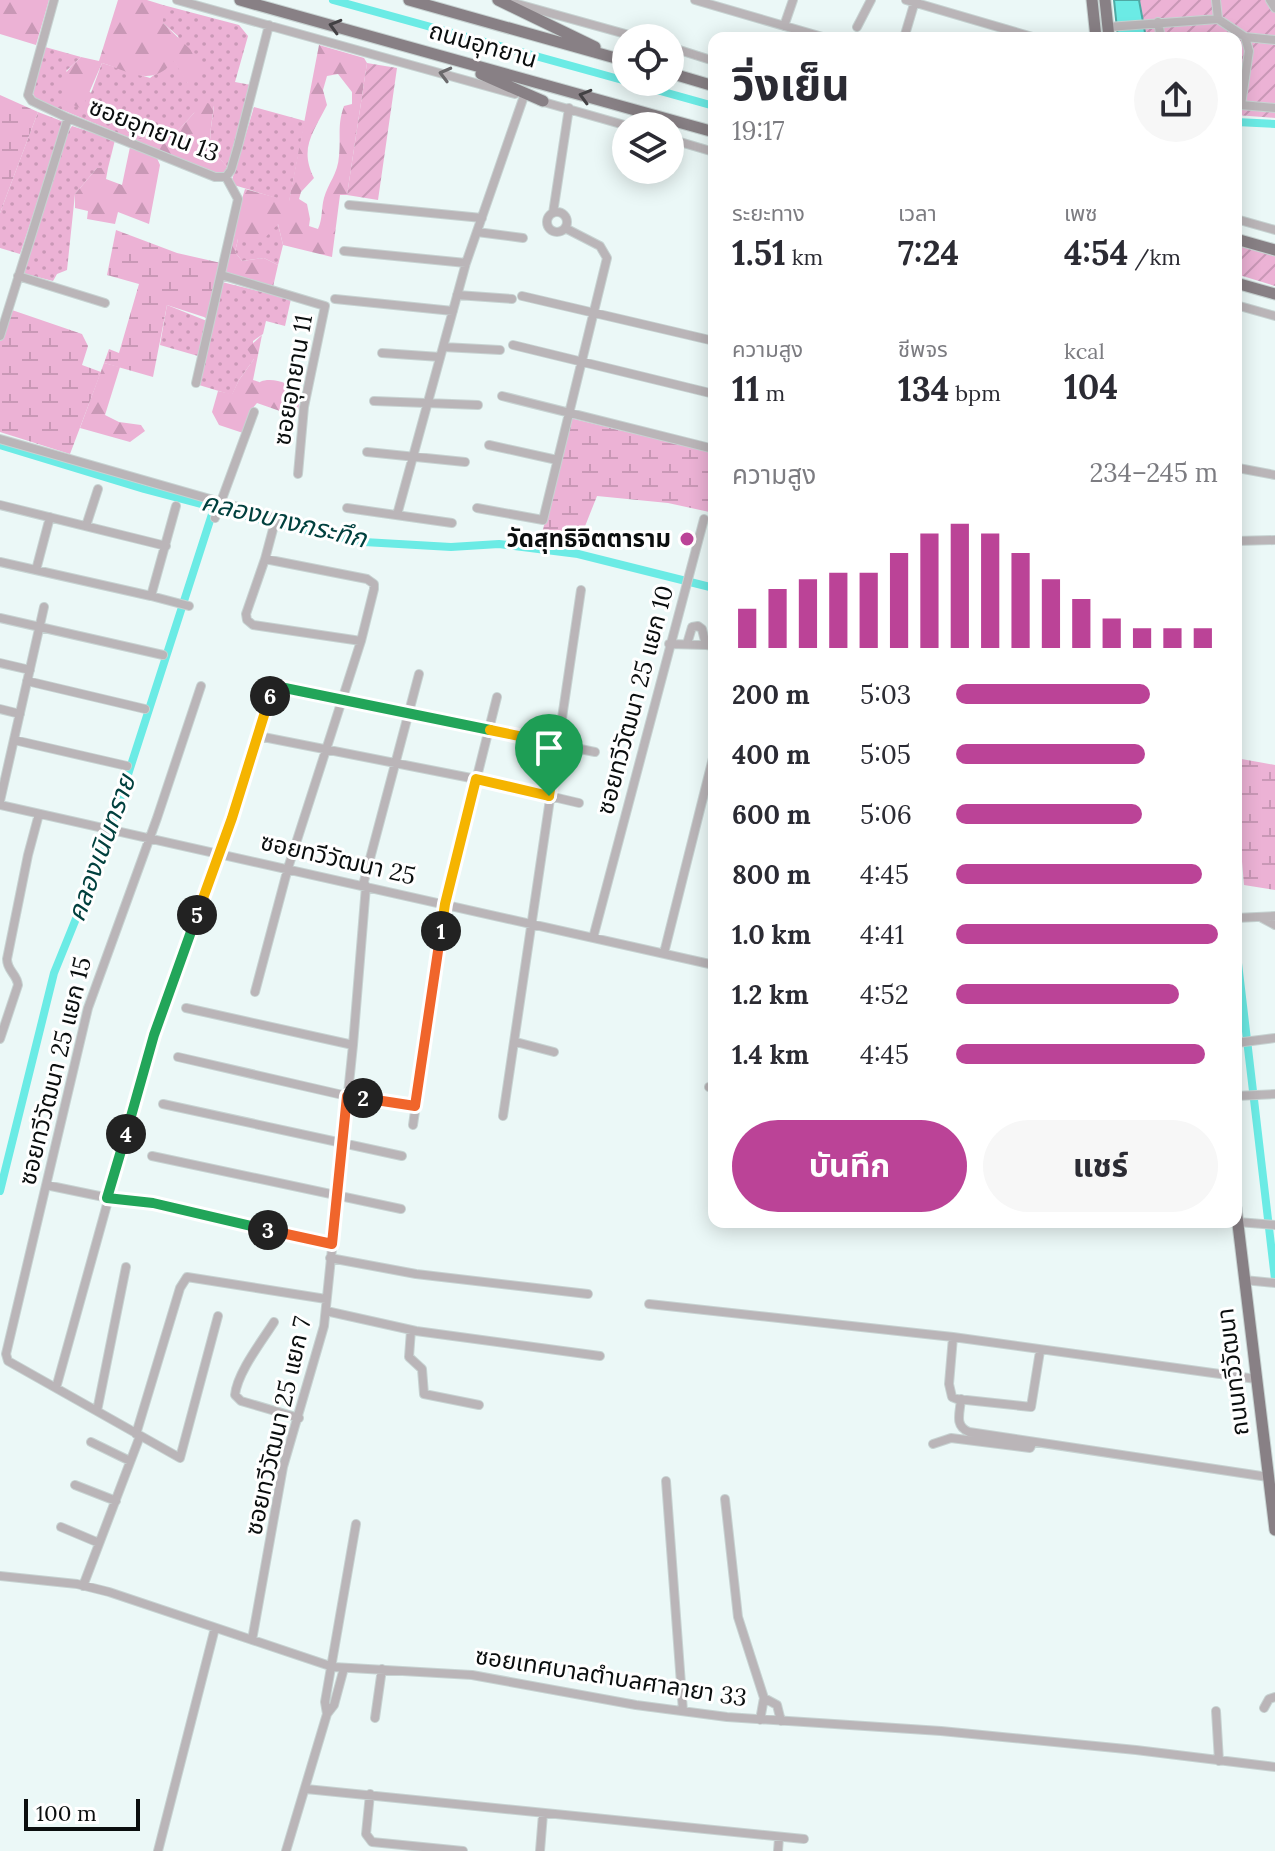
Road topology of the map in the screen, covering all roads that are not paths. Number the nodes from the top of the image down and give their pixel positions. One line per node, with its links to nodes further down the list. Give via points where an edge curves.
1 (54, 0): 44 (street, ซอยอุทยาน 13, via 28,95)
2 (177, 0): 17 (street, ถนนอุทยาน)
3 (240, 0): 32 (main road, ถนนอุทยาน, one-way to 3)
4 (409, 0): 34 (main road, ถนนอุทยาน)
5 (500, 0): 20 (street, ถนนอุทยาน); 33 (main road)
6 (695, 0): 18 (street)
7 (793, 0): 18 (street)
8 (871, 0): 19 (street)
9 (1092, 0): 25 (main road)
10 (1105, 0): 21 (main road)
11 (1216, 0): 15 (street)
12 (1270, 0): 14 (street)
13 (912, 1): 23 (street); 24 (street)
14 (1275, 8)
15 (1218, 19): 16 (street); 27 (street)
16 (1158, 22): 21 (street); 26 (street)
17 (269, 25): 39 (street, ถนนอุทยาน, one-way to 17); 49 (street)
18 (784, 26): 22 (street)
19 (857, 27)
20 (612, 30)
21 (1111, 30)
22 (805, 32)
23 (905, 32)
24 (1016, 32)
25 (1096, 32)
26 (1160, 32)
27 (1238, 32)
28 (1242, 35): 29 (street)
29 (1245, 37): 30 (street); 38 (street, via 1249,51)
30 (1275, 40)
31 (684, 51): 35 (street)
32 (432, 54): 40 (main road); 46 (main road, ถนนอุทยาน, one-way to 32)
33 (612, 56)
34 (612, 57)
35 (708, 59)
36 (684, 77): 37 (main road)
37 (708, 84)
38 (1242, 85)
39 (524, 96): 40 (street, ถนนอุทยาน); 52 (street)
40 (543, 101): 42 (street, ถนนอุทยาน)
41 (1242, 105): 43 (street)
42 (569, 108): 45 (street, ถนนอุทยาน); 51 (street)
43 (1275, 108)
44 (68, 118): 49 (street, ซอยอุทยาน 13); 63 (street, ซอยอุทยาน 13)
45 (612, 121)
46 (708, 130)
47 (684, 143): 48 (street)
48 (708, 150)
49 (226, 177): 62 (street, via 238,199)
50 (349, 205): 52 (street)
51 (553, 213): 54 (street, via 566,217); 54 (street, via 548,228 555,233)
52 (482, 218): 56 (street)
53 (1242, 221): 55 (street)
54 (565, 228): 73 (street, via 600,246 607,258)
55 (1275, 230)
56 (477, 232): 57 (street); 61 (street)
57 (523, 238)
58 (1242, 241): 59 (main road)
59 (1275, 250)
60 (344, 251): 61 (street)
61 (466, 263): 66 (street)
62 (221, 275): 82 (street); 98 (street, ซอยอุทยาน 11, via 325,306 304,407)
63 (18, 276): 70 (street); 75 (street, ซอยอุทยาน 13)
64 (1242, 285): 65 (main road)
65 (1275, 294)
66 (457, 295): 69 (street); 72 (street)
67 (522, 296): 73 (street)
68 (335, 299): 72 (street)
69 (512, 299)
70 (105, 303)
71 (1242, 307): 74 (street)
72 (453, 311): 79 (street)
73 (594, 313): 76 (street); 81 (street)
74 (1275, 316)
75 (0, 336)
76 (708, 340)
77 (513, 345): 81 (street)
78 (500, 350): 79 (street)
79 (442, 352): 80 (street); 86 (street)
80 (382, 353)
81 (582, 362): 83 (street); 89 (street)
82 (196, 383)
83 (708, 393)
84 (502, 396): 89 (street)
85 (374, 401): 86 (street)
86 (428, 403): 87 (street); 94 (street)
87 (478, 405)
88 (254, 412): 102 (street)
89 (569, 412): 92 (street); 95 (street)
90 (0, 439): 102 (street)
91 (489, 445): 95 (street)
92 (708, 447)
93 (367, 452): 94 (street)
94 (413, 456): 96 (street); 106 (street)
95 (557, 460): 105 (street, via 543,520)
96 (465, 462)
97 (1242, 469): 99 (street)
98 (298, 474)
99 (1275, 475)
100 (98, 489): 111 (street)
101 (0, 505): 107 (street)
102 (220, 505): 108 (street); 115 (street, via 276,518)
103 (176, 506): 114 (street)
104 (347, 508): 106 (street)
105 (477, 508)
106 (397, 515): 110 (street)
107 (50, 517): 111 (street); 117 (street)
108 (215, 518)
109 (704, 519): 126 (street, ซอยทวีวัฒนา 25 แยก 10)
110 (452, 523)
111 (86, 526): 114 (street)
112 (1275, 540): 113 (street)
113 (1242, 541)
114 (166, 546): 119 (street)
115 (265, 559): 124 (street, via 372,581); 124 (street, via 247,620)
116 (0, 562): 117 (street)
117 (36, 570): 119 (street)
118 (581, 590): 144 (street)
119 (151, 596): 120 (street)
120 (186, 605)
121 (44, 607): 123 (street)
122 (0, 618): 123 (street)
123 (39, 627): 129 (street); 131 (street)
124 (361, 641): 136 (street)
125 (708, 642): 127 (street, via 698,626 692,627)
126 (669, 644): 127 (street); 166 (street, ซอยทวีวัฒนา 25 แยก 10)
127 (687, 644): 128 (street)
128 (708, 646)
129 (163, 655)
130 (0, 663): 131 (street)
131 (30, 670): 133 (street)
132 (419, 674): 140 (street, ซอยทวีวัฒนา 25 แยก 7)
133 (27, 681): 138 (street); 139 (street)
134 (201, 686): 156 (street, ซอยทวีวัฒนา 25 แยก 15)
135 (497, 697): 141 (street)
136 (342, 700): 140 (street); 142 (street, via 275,687); 145 (street)
137 (0, 709): 139 (street)
138 (145, 709)
139 (20, 714): 143 (street)
140 (409, 714): 141 (street); 148 (street, ซอยทวีวัฒนา 25 แยก 7)
141 (489, 730): 144 (street); 151 (street)
142 (258, 736): 145 (street); 157 (street)
143 (14, 740): 147 (street); 149 (street)
144 (557, 744): 146 (street); 152 (street)
145 (326, 750): 148 (street); 158 (street)
146 (595, 752)
147 (5, 758): 153 (street)
148 (395, 765): 151 (street); 159 (street, ซอยทวีวัฒนา 25 แยก 7)
149 (127, 766)
150 (708, 778): 167 (street)
151 (476, 779): 152 (street); 160 (street)
152 (549, 796): 154 (street); 164 (street)
153 (0, 803): 155 (street, ซอยทวีวัฒนา 25)
154 (579, 803)
155 (39, 814): 156 (street, ซอยทวีวัฒนา 25); 172 (street, via 7,959 18,985)
156 (149, 837): 157 (street, ซอยทวีวัฒนา 25); 188 (street, ซอยทวีวัฒนา 25 แยก 15, via 88,1008)
157 (219, 853): 158 (street, ซอยทวีวัฒนา 25); 190 (street, via 154,1035)
158 (288, 868): 159 (street, ซอยทวีวัฒนา 25); 169 (street)
159 (364, 885): 160 (street, ซอยทวีวัฒนา 25); 175 (street, ซอยทวีวัฒนา 25 แยก 7)
160 (445, 904): 164 (street, ซอยทวีวัฒนา 25); 182 (street)
161 (1275, 916): 163 (street)
162 (1242, 918): 163 (street)
163 (1262, 918): 165 (street)
164 (531, 923): 166 (street, ซอยทวีวัฒนา 25); 173 (street)
165 (1275, 925)
166 (593, 938): 167 (street, ซอยทวีวัฒนา 25)
167 (664, 953): 168 (street, ซอยทวีวัฒนา 25)
168 (708, 964)
169 (255, 992)
170 (186, 1008): 175 (street)
171 (1275, 1038): 174 (street)
172 (0, 1039)
173 (516, 1042): 176 (street); 183 (street)
174 (1242, 1042)
175 (353, 1045): 179 (street, ซอยทวีวัฒนา 25 แยก 7)
176 (554, 1052)
177 (178, 1057): 179 (street)
178 (1272, 1094): 180 (street)
179 (347, 1096): 182 (street); 185 (street, ซอยทวีวัฒนา 25 แยก 7)
180 (1242, 1096)
181 (163, 1104): 185 (street)
182 (415, 1106): 184 (street)
183 (503, 1116)
184 (413, 1125)
185 (342, 1144): 187 (street); 189 (street, ซอยทวีวัฒนา 25 แยก 7)
186 (152, 1156): 189 (street)
187 (402, 1156)
188 (46, 1185): 190 (street); 210 (street, ซอยทวีวัฒนา 25 แยก 15)
189 (337, 1194): 191 (street); 195 (street, ซอยทวีวัฒนา 25 แยก 7)
190 (107, 1198): 195 (street, via 153,1203); 213 (street)
191 (401, 1209)
192 (1242, 1222): 193 (street)
193 (1275, 1225)
194 (1239, 1228): 198 (main road, ถนนทวีวัฒนา)
195 (332, 1244): 196 (street, ซอยทวีวัฒนา 25 แยก 7)
196 (330, 1258): 200 (street); 201 (street, ซอยทวีวัฒนา 25 แยก 7)
197 (126, 1267): 216 (street)
198 (1244, 1280): 199 (street); 212 (main road, ถนนทวีวัฒนา)
199 (1275, 1283)
200 (588, 1294)
201 (326, 1299): 203 (street, ซอยทวีวัฒนา 25 แยก 7); 218 (street, via 187,1277)
202 (649, 1304): 207 (street)
203 (326, 1311): 206 (street); 217 (street, ซอยทวีวัฒนา 25 แยก 7)
204 (218, 1316): 218 (street, via 180,1458)
205 (274, 1322): 217 (street, via 235,1395)
206 (411, 1330): 209 (street); 215 (street, via 409,1357 422,1369 424,1394)
207 (953, 1337): 208 (street); 214 (street, via 949,1392)
208 (1040, 1351): 212 (street); 214 (street, via 1031,1407)
209 (600, 1356)
210 (8, 1361): 211 (street); 213 (street)
211 (0, 1370)
212 (1256, 1379): 223 (main road, ถนนทวีวัฒนา)
213 (56, 1388): 216 (street)
214 (961, 1399): 220 (street, via 962,1429)
215 (479, 1405)
216 (97, 1411): 218 (street)
217 (299, 1418): 235 (street, ซอยทวีวัฒนา 25 แยก 7, via 283,1467)
218 (138, 1435): 222 (street)
219 (91, 1442): 222 (street)
220 (1033, 1442): 221 (street, via 1030,1448 951,1438); 223 (street)
221 (933, 1444)
222 (130, 1461): 227 (street)
223 (1268, 1477): 230 (main road, ถนนทวีวัฒนา)
224 (666, 1481): 242 (street)
225 (75, 1485): 227 (street)
226 (725, 1499): 240 (street, via 738,1617)
227 (116, 1501): 231 (street)
228 (356, 1524): 236 (street)
229 (61, 1527): 231 (street)
230 (1275, 1530)
231 (99, 1543): 233 (street)
232 (0, 1576): 233 (street, ซอยเทศบาลตำบลศาลายา 33)
233 (83, 1586): 234 (street, ซอยเทศบาลตำบลศาลายา 33)
234 (215, 1628): 235 (street, ซอยเทศบาลตำบลศาลายา 33); 255 (street)
235 (252, 1640): 236 (street, ซอยเทศบาลตำบลศาลายา 33)
236 (333, 1667): 237 (street, ซอยเทศบาลตำบลศาลายา 33); 244 (street)
237 (344, 1668): 238 (street, ซอยเทศบาลตำบลศาลายา 33); 244 (street)
238 (382, 1669): 242 (street, ซอยเทศบาลตำบลศาลายา 33, via 472,1675); 245 (street)
239 (1275, 1697): 241 (street)
240 (764, 1698): 246 (street); 247 (street, via 777,1705)
241 (1264, 1708)
242 (683, 1711): 246 (street, ซอยเทศบาลตำบลศาลายา 33)
243 (1216, 1711): 248 (street)
244 (327, 1714): 250 (street)
245 (375, 1718)
246 (760, 1720): 247 (street, ซอยเทศบาลตำบลศาลายา 33)
247 (781, 1721): 248 (street, ซอยเทศบาลตำบลศาลายา 33, via 941,1731)
248 (1219, 1761): 249 (street, ซอยเทศบาลตำบลศาลายา 33)
249 (1275, 1767)
250 (306, 1789): 251 (street); 256 (street)
251 (370, 1794): 252 (street); 257 (street, via 366,1834 372,1842)
252 (543, 1814): 253 (street); 258 (street)
253 (779, 1838): 254 (street); 259 (street)
254 (804, 1839)
255 (158, 1851)
256 (286, 1851)
257 (463, 1851)
258 (540, 1851)
259 (778, 1851)

